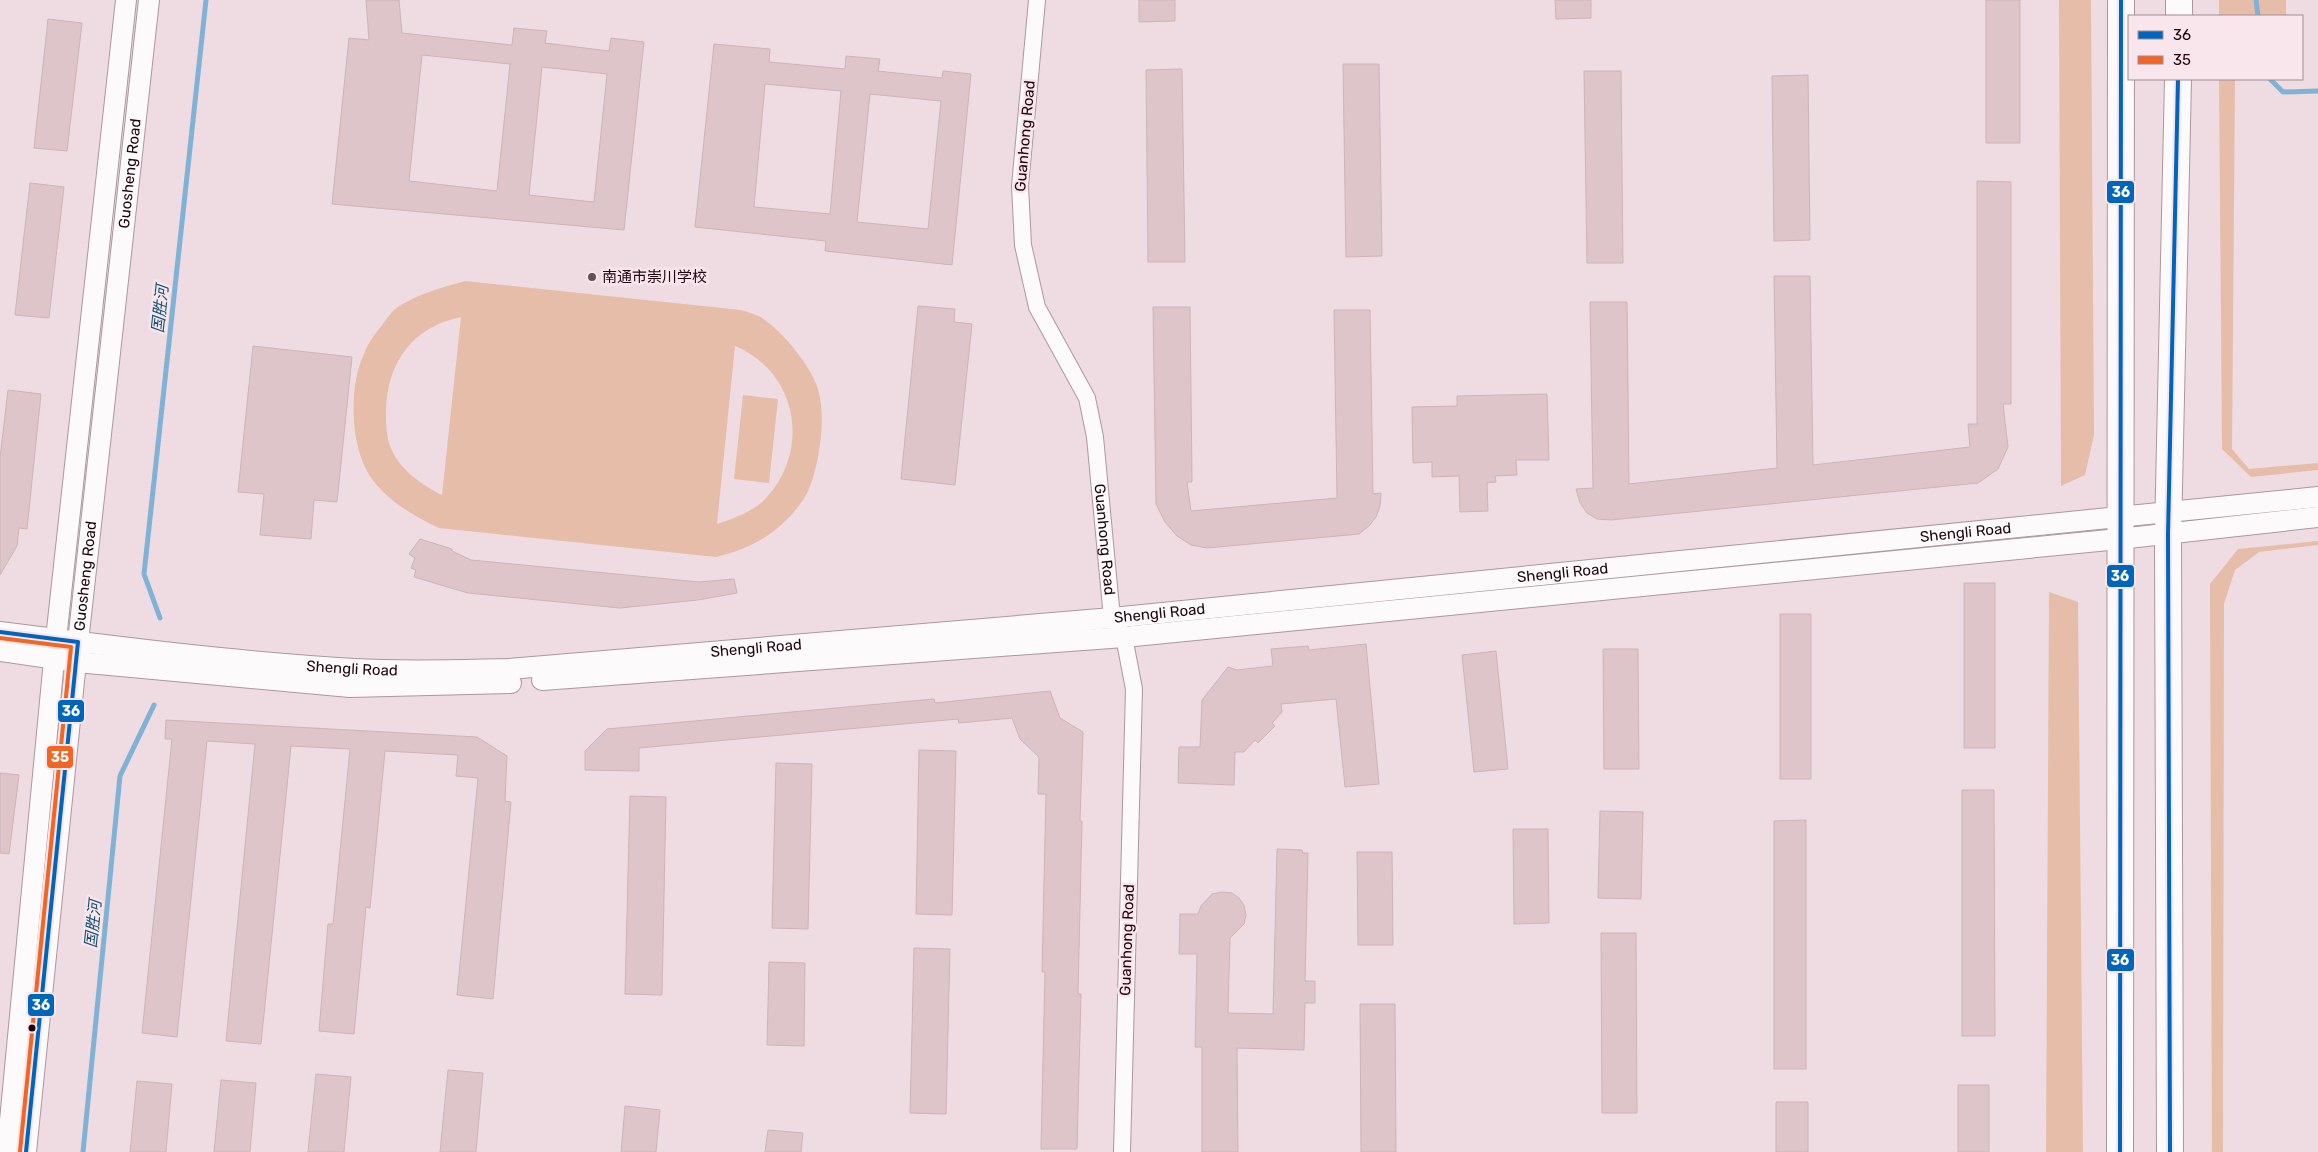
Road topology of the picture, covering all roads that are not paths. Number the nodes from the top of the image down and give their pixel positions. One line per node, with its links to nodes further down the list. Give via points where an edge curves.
1 (126, 0): 16 (street, Guosheng Road)
2 (148, 0): 15 (street, Guosheng Road)
3 (1037, 0): 12 (street, Guanhong Road, via 1020,186 1023,245 1037,307 1087,398 1096,437)
4 (2121, 0): 11 (main road)
5 (2179, 0): 6 (main road)
6 (2179, 15)
7 (2178, 80): 10 (main road)
8 (2318, 497): 10 (street, Shengli Road)
9 (2318, 517): 10 (street, Shengli Road)
10 (2168, 524): 11 (street, Shengli Road); 23 (main road)
11 (2120, 529): 12 (street, Shengli Road); 14 (street, Shengli Road); 22 (main road)
12 (1112, 618): 14 (street, Guanhong Road); 15 (street, Shengli Road, via 509,670 354,669)
13 (0, 632): 16 (street, Shengli Road)
14 (1124, 637): 18 (street, Shengli Road, via 507,683 409,687 350,687); 21 (street, Guanhong Road, via 1134,690)
15 (78, 642): 16 (street, Shengli Road); 18 (street, Guosheng Road)
16 (56, 648): 17 (street, Shengli Road); 18 (street, Shengli Road); 19 (street, Guosheng Road)
17 (0, 651)
18 (77, 662): 20 (street, Guosheng Road)
19 (6, 1152)
20 (26, 1152)
21 (1122, 1152)
22 (2120, 1152)
23 (2170, 1152)

